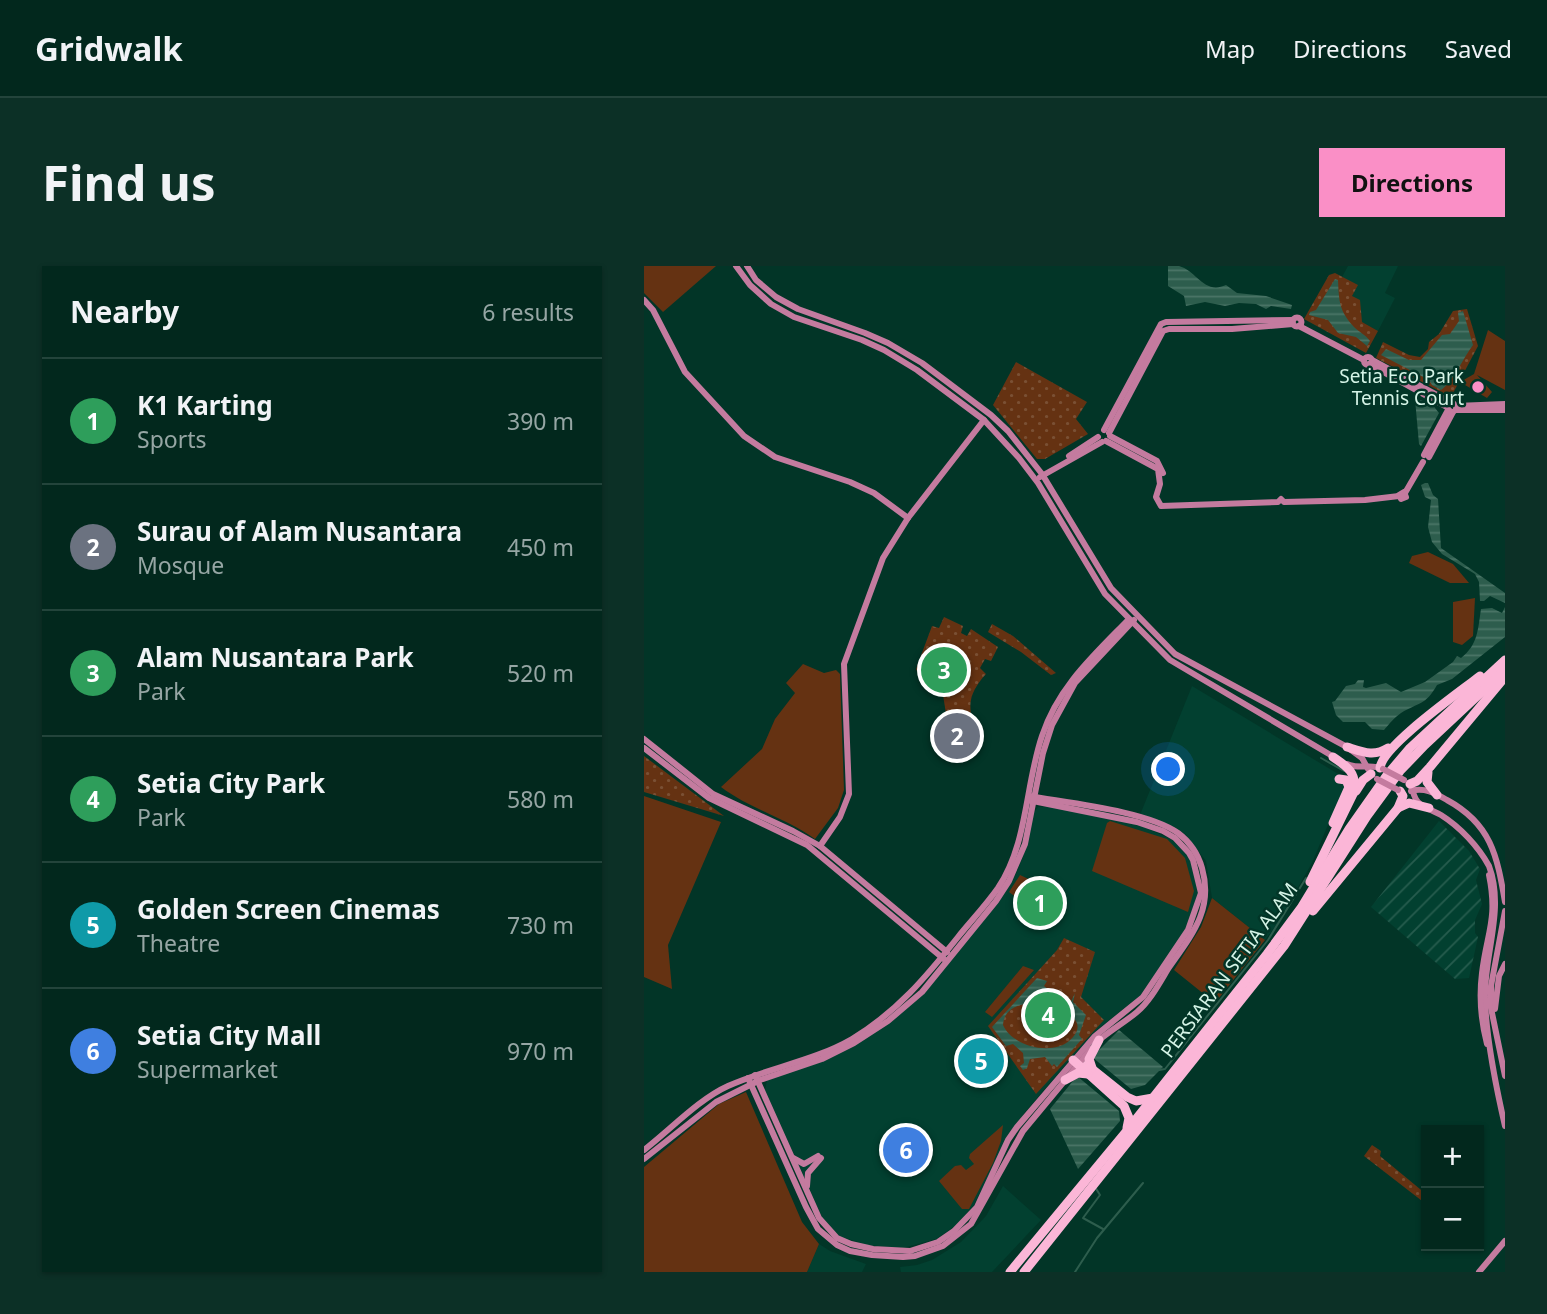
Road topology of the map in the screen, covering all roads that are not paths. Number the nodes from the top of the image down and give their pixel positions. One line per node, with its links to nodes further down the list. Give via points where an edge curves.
1 (736, 266): 8 (street, via 771,304 884,351)
2 (747, 266): 6 (street, via 776,298 888,343)
3 (644, 300): 20 (street, via 685,372 744,436 775,457 862,487)
4 (1505, 404): 5 (street)
5 (1452, 408): 7 (street); 13 (street, via 1297,323 1166,326 1158,328); 13 (street, via 1402,494 1365,500 1161,505 1156,497 1160,484 1157,465)
6 (985, 410): 9 (street); 10 (street)
7 (1505, 410)
8 (974, 413): 10 (street); 11 (street)
9 (996, 419): 10 (street); 15 (street)
10 (984, 420): 11 (street); 12 (street)
11 (978, 429): 12 (street); 20 (street)
12 (992, 429): 14 (street)
13 (1105, 437): 16 (street)
14 (1012, 451): 17 (street); 19 (street)
15 (1033, 462): 16 (street); 17 (street)
16 (1053, 468): 17 (street); 18 (street)
17 (1042, 476): 18 (street); 19 (street)
18 (1051, 488): 21 (street)
19 (1052, 508): 22 (street, via 1095,580)
20 (907, 517): 50 (street, via 883,558 847,656 839,665 844,673 848,752 855,760 849,770 846,806)
21 (1111, 588): 23 (street); 26 (street)
22 (1119, 609): 23 (street); 24 (street, via 1123,619)
23 (1132, 620): 24 (street); 25 (street); 26 (street)
24 (1118, 635): 25 (street); 38 (street, via 1066,696 1048,735); 43 (street, via 1080,668 1056,702 1040,742)
25 (1145, 635): 34 (street, via 1170,660)
26 (1175, 654): 32 (street)
27 (1505, 659): 31 (highway); 59 (highway, PERSIARAN SETIA ALAM, via 1387,775)
28 (1505, 670): 57 (highway, PERSIARAN SETIA ALAM, via 1400,771)
29 (1505, 677): 35 (highway)
30 (644, 739): 51 (street, via 713,794)
31 (1399, 740): 32 (highway, via 1378,754); 36 (highway, via 1381,760)
32 (1347, 747): 37 (street, via 1362,758)
33 (644, 748): 51 (street, via 709,798)
34 (1333, 757): 37 (street); 45 (highway, via 1354,776)
35 (1430, 767): 40 (highway); 42 (highway, via 1427,782)
36 (1381, 768): 37 (street, via 1373,765); 40 (street, bridge)
37 (1371, 774): 41 (street, bridge); 45 (highway)
38 (1039, 776): 43 (street); 44 (street, via 1038,793)
39 (1339, 779): 49 (highway, via 1346,780 1349,787)
40 (1409, 785): 41 (street); 42 (street); 47 (street, via 1418,802)
41 (1399, 791): 46 (highway, via 1403,796)
42 (1437, 794): 53 (street, via 1477,822)
43 (1031, 798): 44 (street); 48 (street); 58 (street, via 1010,867)
44 (1053, 802): 48 (street, via 1037,806); 62 (street, via 1101,808 1164,826 1194,851 1205,878 1207,893 1193,932 1149,999); 63 (street, via 1137,822 1175,838 1193,860 1201,893 1188,930 1143,997 1095,1036)
45 (1348, 805): 49 (highway)
46 (1398, 808): 47 (highway, via 1409,803); 57 (highway)
47 (1429, 808): 71 (street, via 1464,833 1483,858 1491,887 1494,913 1482,972 1481,1006)
48 (1031, 816): 58 (street, via 1009,881)
49 (1329, 841): 59 (highway)
50 (822, 843): 51 (street); 52 (street)
51 (810, 844): 52 (street)
52 (825, 854): 58 (street)
53 (1497, 858): 54 (street); 55 (street)
54 (1505, 882)
55 (1505, 902)
56 (1505, 911): 61 (street, via 1491,986)
57 (1284, 946): 79 (highway, PERSIARAN SETIA ALAM)
58 (944, 954): 66 (street, via 922,992 869,1035 822,1059); 68 (street, via 911,995 851,1039)
59 (1267, 954): 70 (highway, PERSIARAN SETIA ALAM)
60 (1505, 964): 61 (street, via 1497,985)
61 (1495, 1030): 65 (street)
62 (1099, 1040): 63 (street); 64 (highway, via 1089,1059)
63 (1077, 1060): 64 (highway); 67 (street); 77 (street, via 1013,1133)
64 (1092, 1072): 67 (highway); 70 (highway, via 1136,1101); 72 (highway, via 1127,1110)
65 (1505, 1076)
66 (768, 1077): 68 (street); 69 (street)
67 (1065, 1080): 69 (street, via 1016,1140 969,1226 943,1246 903,1257 850,1251 818,1228)
68 (751, 1081): 69 (street); 69 (street); 73 (street, via 714,1094); 75 (street, via 711,1105)
69 (758, 1091): 74 (street)
70 (1153, 1098): 72 (highway, PERSIARAN SETIA ALAM)
71 (1505, 1126)
72 (1125, 1133): 81 (highway, PERSIARAN SETIA ALAM)
73 (644, 1150)
74 (792, 1157): 76 (street); 76 (street, via 804,1164 819,1157 807,1176)
75 (644, 1159)
76 (807, 1189): 78 (street, via 824,1225 850,1244 910,1251)
77 (971, 1214): 78 (street); 78 (street, via 961,1216)
78 (954, 1231)
79 (1055, 1234): 84 (highway, PERSIARAN SETIA ALAM); 85 (highway)
80 (1505, 1241): 86 (street)
81 (1027, 1249): 82 (highway); 83 (highway, PERSIARAN SETIA ALAM)
82 (1003, 1272)
83 (1010, 1272)
84 (1024, 1272)
85 (1029, 1272)
86 (1479, 1272)

